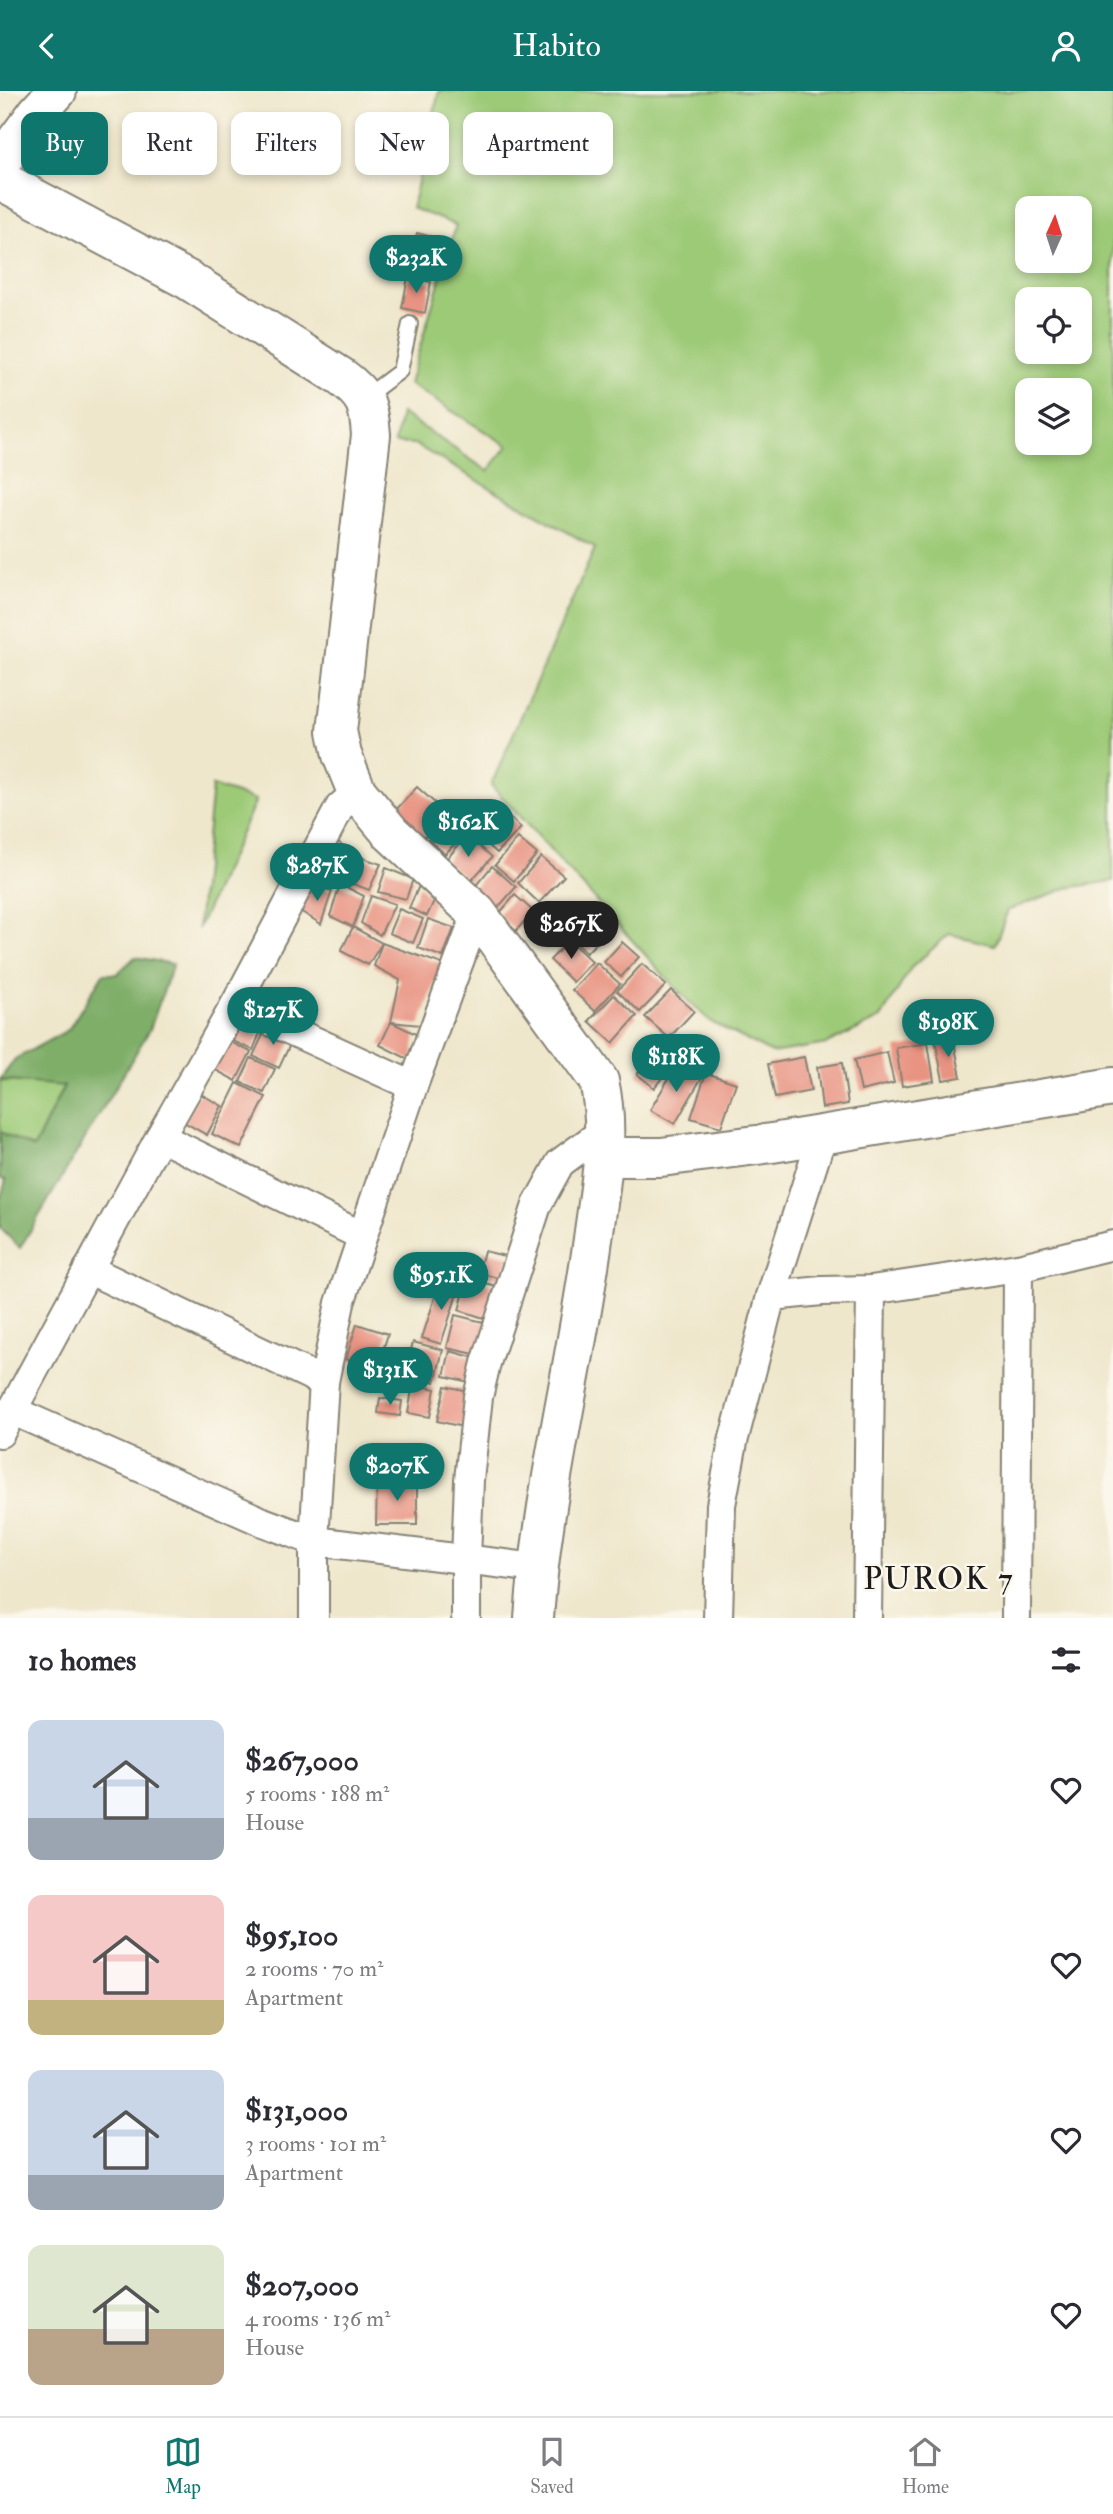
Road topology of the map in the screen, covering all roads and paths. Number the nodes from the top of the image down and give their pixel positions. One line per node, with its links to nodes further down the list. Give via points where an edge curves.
1 (57, 91): 2 (street)
2 (0, 163)
3 (0, 180): 5 (street, via 188,280 356,387)
4 (410, 324): 5 (lane, via 400,371)
5 (365, 398): 6 (street, via 371,435 337,731)
6 (356, 792): 7 (street, via 391,833); 8 (street, via 340,807)
7 (477, 913): 9 (street); 13 (street, via 599,1081)
8 (235, 1005): 9 (street); 12 (street)
9 (413, 1086): 14 (street)
10 (1113, 1087): 11 (street)
11 (822, 1136): 13 (street, via 661,1157); 19 (street)
12 (160, 1137): 14 (street); 17 (street)
13 (605, 1143): 23 (street, via 560,1163 537,1205 478,1397); 24 (street, via 587,1285)
14 (362, 1236): 20 (street, via 340,1303)
15 (1113, 1245): 16 (street)
16 (1018, 1268): 18 (street); 30 (street)
17 (88, 1269): 20 (street); 21 (street)
18 (871, 1290): 19 (street); 29 (street)
19 (771, 1296): 28 (street, via 721,1506)
20 (324, 1382): 22 (street)
21 (6, 1422): 22 (street)
22 (314, 1541): 23 (street); 25 (street)
23 (466, 1560): 24 (street); 26 (street)
24 (537, 1568): 27 (street)
25 (314, 1618)
26 (466, 1618)
27 (534, 1618)
28 (718, 1618)
29 (867, 1618)
30 (1016, 1618)

